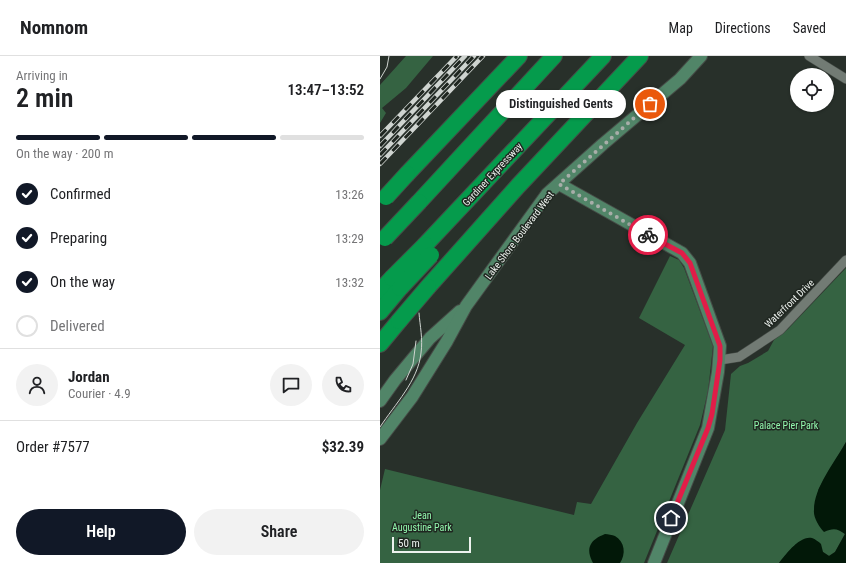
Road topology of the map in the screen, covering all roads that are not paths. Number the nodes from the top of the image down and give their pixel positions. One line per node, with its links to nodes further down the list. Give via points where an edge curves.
1 (519, 56): 9 (highway, bridge)
2 (554, 56): 10 (highway, bridge)
3 (603, 56): 12 (highway, Gardiner Expressway, bridge, via 504,161 428,250)
4 (640, 56): 16 (highway, bridge, via 524,180)
5 (701, 56): 8 (main road, Lake Shore Boulevard West, via 680,79)
6 (809, 56): 7 (street)
7 (846, 79)
8 (559, 184): 14 (main road, Lake Shore Boulevard West, via 542,200); 17 (main road, via 682,253 690,263 707,308 720,346)
9 (383, 200)
10 (382, 241)
11 (846, 260): 17 (street, Waterfront Drive, via 780,330 739,357)
12 (396, 283): 13 (highway); 15 (highway)
13 (380, 291)
14 (466, 306): 18 (main road, Lake Shore Boulevard West, via 430,338); 19 (main road, Lake Shore Boulevard West, via 412,397)
15 (380, 312)
16 (380, 344)
17 (720, 360): 20 (main road, via 708,428)
18 (380, 401)
19 (380, 439)
20 (654, 563)

